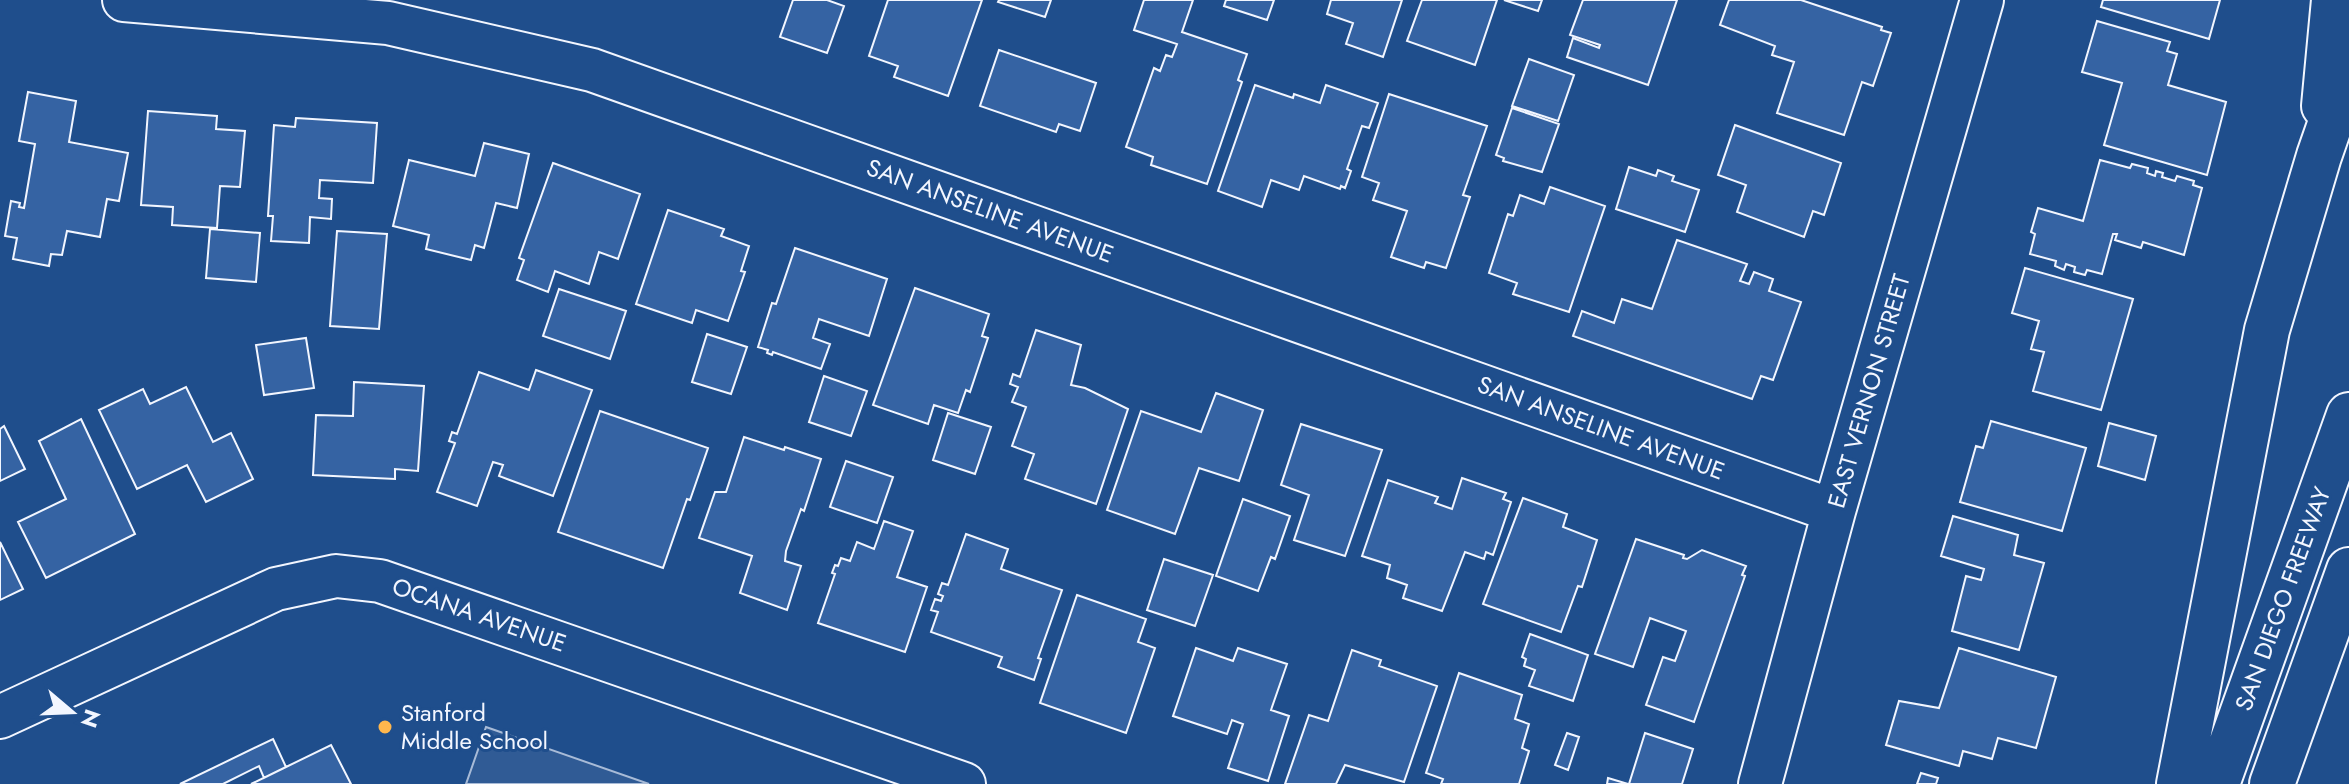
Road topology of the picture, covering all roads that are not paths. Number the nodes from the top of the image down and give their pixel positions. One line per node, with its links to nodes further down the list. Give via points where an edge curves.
1 (124, 0): 7 (street, SAN ANSELINE AVENUE, via 388,23 592,70)
2 (1982, 0): 7 (street, EAST VERNON STREET)
3 (2334, 0): 5 (highway)
4 (2349, 70): 5 (highway)
5 (2319, 156): 13 (highway, via 2267,330)
6 (2349, 415): 14 (highway, SAN DIEGO FREEWAY)
7 (1834, 511): 12 (street, EAST VERNON STREET)
8 (2349, 570): 15 (highway)
9 (2349, 654): 16 (highway)
10 (0, 717): 11 (street, OCANA AVENUE, via 276,589 336,576 380,581)
11 (964, 784)
12 (1760, 784)
13 (2179, 784)
14 (2217, 784)
15 (2272, 784)
16 (2302, 784)

